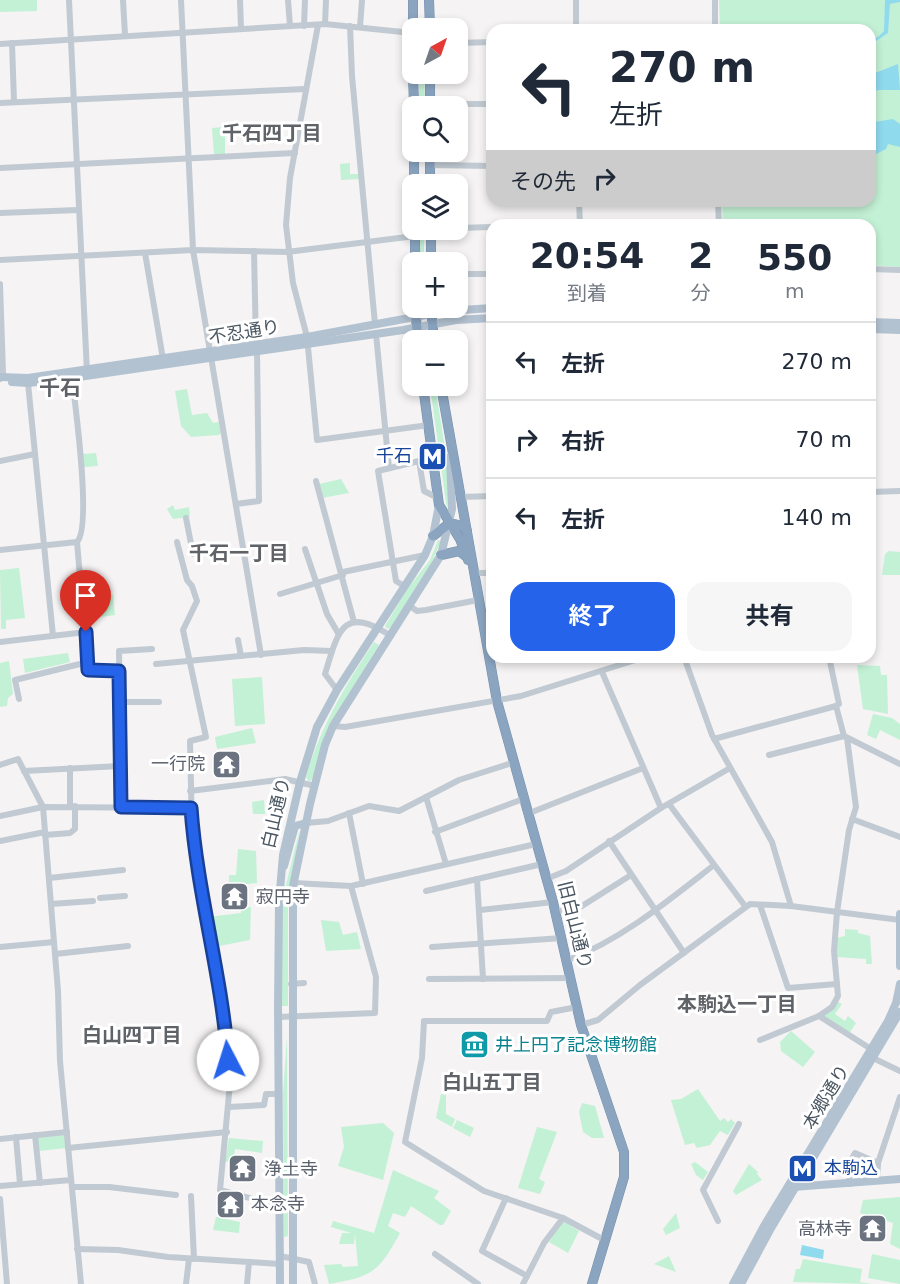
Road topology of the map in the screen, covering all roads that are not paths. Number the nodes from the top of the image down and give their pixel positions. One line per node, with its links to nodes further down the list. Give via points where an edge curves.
1 (69, 0): 27 (street)
2 (123, 0): 26 (street)
3 (182, 0): 25 (street)
4 (240, 0): 23 (street)
5 (288, 0): 19 (street)
6 (305, 0): 20 (street)
7 (326, 0): 15 (street)
8 (362, 0): 22 (street)
9 (413, 0): 13 (highway)
10 (429, 0): 14 (highway)
11 (576, 0): 16 (street)
12 (715, 0): 17 (street)
13 (413, 18)
14 (430, 18)
15 (326, 24): 18 (street); 21 (street)
16 (576, 24)
17 (715, 24)
18 (318, 25): 20 (street); 32 (street)
19 (290, 26): 20 (street); 23 (street)
20 (304, 26)
21 (350, 26): 22 (street); 51 (street)
22 (360, 27): 24 (street)
23 (241, 28): 25 (street)
24 (402, 30)
25 (182, 32): 26 (street); 33 (street)
26 (125, 35): 27 (street)
27 (71, 40): 31 (street); 34 (street)
28 (486, 42): 29 (street)
29 (468, 43)
30 (0, 44): 31 (street)
31 (12, 44): 35 (street)
32 (305, 89): 33 (street); 39 (street)
33 (184, 95): 34 (street); 40 (street)
34 (74, 100): 35 (street); 41 (street)
35 (14, 102): 36 (street)
36 (0, 103)
37 (468, 104): 38 (street)
38 (486, 104)
39 (295, 153): 40 (street); 54 (street, via 286,210)
40 (187, 159): 41 (street); 52 (street)
41 (77, 164): 44 (street); 46 (street)
42 (430, 165): 43 (street); 45 (highway)
43 (486, 166)
44 (0, 168)
45 (430, 174)
46 (78, 210): 47 (street); 56 (street)
47 (0, 213)
48 (486, 227): 49 (street)
49 (468, 228)
50 (402, 235): 51 (street)
51 (368, 241): 54 (street); 70 (street)
52 (193, 250): 53 (street); 55 (street); 80 (street)
53 (254, 251): 54 (street); 79 (street)
54 (287, 252): 78 (street)
55 (145, 253): 56 (street); 81 (street)
56 (80, 256): 57 (street); 82 (street)
57 (0, 260)
58 (876, 269): 59 (street)
59 (900, 270)
60 (468, 274): 61 (street)
61 (486, 274)
62 (0, 284): 84 (street)
63 (486, 308): 64 (main road, 不忍通り)
64 (468, 309)
65 (402, 316): 70 (main road, 不忍通り)
66 (415, 318): 74 (highway)
67 (432, 318): 71 (highway)
68 (486, 319): 71 (main road, 不忍通り)
69 (900, 323): 72 (main road)
70 (375, 324): 78 (main road, 不忍通り)
71 (432, 325): 74 (main road, 不忍通り); 75 (highway)
72 (876, 325)
73 (876, 326): 76 (main road)
74 (416, 328): 77 (main road, 不忍通り)
75 (433, 330)
76 (900, 330)
77 (376, 334): 78 (main road, 不忍通り); 89 (street)
78 (308, 340): 79 (main road, 不忍通り); 89 (street, via 317,440)
79 (256, 348): 80 (main road, 不忍通り); 100 (street, via 259,501)
80 (210, 355): 81 (main road, 不忍通り); 82 (main road, 不忍通り); 100 (street)
81 (163, 359): 82 (main road, 不忍通り)
82 (87, 372): 83 (main road, 不忍通り); 84 (main road, 不忍通り)
83 (72, 378): 85 (main road, 不忍通り); 105 (street, via 83,505 82,533)
84 (0, 379): 85 (main road, 不忍通り)
85 (28, 383): 91 (street)
86 (425, 396): 88 (highway, 白山通り)
87 (442, 396): 90 (highway, 白山通り)
88 (429, 425): 89 (street); 99 (highway, 白山通り)
89 (386, 430): 93 (street)
90 (449, 443): 98 (highway); 102 (main road, 白山通り, via 453,492)
91 (35, 454): 92 (street); 107 (street)
92 (0, 461)
93 (389, 468): 99 (street, via 418,461 424,491); 114 (street, via 378,471)
94 (316, 481): 117 (street)
95 (900, 491): 96 (street)
96 (876, 492)
97 (486, 496): 98 (street)
98 (462, 497): 103 (highway)
99 (439, 501): 102 (highway); 104 (main road, 白山通り)
100 (236, 504): 134 (street)
101 (186, 518): 110 (street)
102 (450, 523): 103 (highway); 104 (highway); 112 (main road, 白山通り); 113 (highway)
103 (467, 531): 115 (highway)
104 (433, 536): 111 (main road, 白山通り)
105 (77, 542): 107 (street); 125 (street)
106 (177, 542): 136 (street, via 196,601 183,630)
107 (43, 546): 109 (street); 127 (street)
108 (305, 549): 118 (street)
109 (0, 550)
110 (193, 554)
111 (425, 555): 114 (street); 119 (main road, 白山通り)
112 (441, 555): 113 (highway, via 459,551); 122 (main road, 白山通り)
113 (467, 557): 115 (highway)
114 (393, 562): 117 (street); 119 (street, via 396,581)
115 (473, 572): 116 (street); 121 (highway, 旧白山通り)
116 (486, 573)
117 (343, 574): 118 (street); 123 (street)
118 (315, 584): 120 (street); 126 (street)
119 (404, 585): 124 (main road, 白山通り)
120 (280, 594)
121 (478, 600): 122 (street, via 417,611); 130 (highway, 旧白山通り)
122 (410, 606): 128 (main road, 白山通り)
123 (354, 622): 124 (street, via 370,622); 126 (street)
124 (378, 627): 128 (street); 145 (main road, 白山通り)
125 (86, 632): 127 (street); 137 (street)
126 (338, 633): 133 (street)
127 (53, 636): 131 (street)
128 (391, 636): 151 (main road, 白山通り)
129 (238, 640): 135 (street)
130 (486, 640)
131 (0, 642)
132 (152, 649): 143 (street, via 119,651)
133 (332, 651): 134 (street); 145 (street, via 326,677)
134 (261, 655): 135 (street)
135 (241, 656): 136 (street)
136 (190, 659): 142 (street); 165 (street, via 206,737 190,741)
137 (88, 662): 143 (street, via 88,670); 146 (street, via 15,680)
138 (490, 663): 147 (highway, 旧白山通り)
139 (621, 663): 144 (street)
140 (686, 663): 153 (street)
141 (830, 663): 150 (street, via 839,704)
142 (156, 664)
143 (119, 671): 148 (street)
144 (602, 672): 147 (street); 160 (street)
145 (338, 690): 163 (main road, 白山通り, via 317,727)
146 (19, 699)
147 (498, 701): 151 (street); 155 (highway, 旧白山通り)
148 (120, 702): 149 (street); 158 (street)
149 (159, 702)
150 (836, 706): 152 (street); 153 (street)
151 (333, 726): 164 (main road, 白山通り)
152 (846, 737): 154 (street); 156 (street); 177 (street, via 855,787)
153 (714, 739): 161 (street)
154 (769, 756)
155 (512, 763): 166 (street, via 459,780); 167 (highway, 旧白山通り)
156 (900, 764)
157 (0, 765): 162 (street, via 18,759)
158 (120, 766): 159 (street); 171 (street)
159 (70, 768): 162 (street); 169 (street)
160 (643, 768): 173 (street); 175 (street)
161 (730, 768): 168 (street); 203 (street, via 772,842)
162 (24, 771): 170 (street)
163 (300, 782): 164 (street); 165 (street, via 285,779); 189 (main road, 白山通り)
164 (315, 786): 178 (main road, 白山通り)
165 (190, 791): 172 (street)
166 (426, 797): 174 (street, via 399,811 369,806); 179 (street)
167 (523, 799): 175 (highway, 旧白山通り); 179 (street)
168 (669, 804): 173 (street); 187 (street)
169 (73, 806): 170 (street); 171 (street); 180 (street, via 75,829 70,833)
170 (43, 807): 176 (street); 180 (street)
171 (121, 807): 172 (street)
172 (191, 808): 239 (street, via 195,858 227,1037)
173 (661, 808): 183 (street)
174 (349, 813): 178 (street, via 328,821); 195 (street)
175 (527, 814): 184 (highway, 旧白山通り)
176 (0, 816)
177 (852, 819): 181 (street); 207 (street)
178 (306, 823): 189 (main road, via 295,826); 194 (main road, 白山通り)
179 (435, 832): 185 (street)
180 (45, 834): 182 (street); 191 (street)
181 (900, 837)
182 (0, 841)
183 (609, 841): 190 (street); 193 (street, via 566,871)
184 (536, 844): 185 (street); 186 (highway, 旧白山通り)
185 (446, 864): 195 (street)
186 (542, 864): 192 (street); 193 (highway, 旧白山通り)
187 (714, 865): 202 (street); 205 (street)
188 (123, 870): 191 (street)
189 (280, 874): 229 (main road, 白山通り)
190 (631, 874): 205 (street); 206 (street, via 582,906)
191 (49, 878): 200 (street)
192 (477, 879): 197 (street); 204 (street)
193 (546, 879): 199 (highway, 旧白山通り)
194 (294, 883): 196 (street); 223 (main road, 白山通り)
195 (363, 884): 196 (street)
196 (351, 886): 230 (street, via 376,977 375,1013)
197 (426, 891)
198 (125, 896): 200 (street)
199 (553, 902): 204 (street); 206 (highway, 旧白山通り)
200 (51, 904): 210 (street)
201 (760, 904): 202 (street); 203 (street); 224 (street, via 788,988)
202 (744, 906): 215 (street)
203 (791, 906): 207 (street)
204 (480, 910): 211 (street)
205 (654, 911): 215 (street); 217 (street, via 589,952)
206 (555, 912): 209 (highway, 旧白山通り)
207 (837, 912): 208 (street); 224 (street)
208 (899, 920): 218 (main road)
209 (562, 938): 211 (street); 217 (highway, 旧白山通り)
210 (54, 942): 213 (street); 216 (street)
211 (481, 944): 214 (street); 221 (street)
212 (128, 946): 216 (street)
213 (0, 947)
214 (432, 947)
215 (684, 952): 231 (street, via 598,1020)
216 (55, 954): 241 (street)
217 (568, 960): 219 (highway, 旧白山通り)
218 (900, 966)
219 (571, 978): 221 (street); 226 (highway, 旧白山通り)
220 (429, 979): 221 (street)
221 (483, 980)
222 (304, 983): 223 (street)
223 (291, 984): 230 (main road, 白山通り)
224 (837, 984): 228 (street, via 838,996 832,1007)
225 (900, 984): 235 (main road, 本郷通り, via 896,1003)
226 (577, 1007): 231 (highway, 旧白山通り); 258 (street, via 551,1012 547,1021 424,1021 422,1058 407,1145 484,1191)
227 (900, 1012): 235 (main road, 本郷通り)
228 (819, 1016): 234 (street); 235 (street)
229 (278, 1017): 230 (street); 232 (main road, 白山通り)
230 (292, 1017): 233 (main road, 白山通り)
231 (581, 1025): 263 (highway, 旧白山通り, via 626,1168)
232 (278, 1034): 233 (main road); 237 (main road, 白山通り)
233 (292, 1034): 266 (main road, 白山通り)
234 (760, 1040)
235 (871, 1054): 236 (street); 255 (main road, 本郷通り)
236 (900, 1071)
237 (279, 1094): 239 (street, via 266,1094 264,1105); 260 (main road, 白山通り)
238 (900, 1097): 247 (street)
239 (229, 1107): 242 (street)
240 (739, 1124): 262 (street, via 703,1190)
241 (66, 1132): 243 (street); 246 (street)
242 (227, 1132): 246 (street); 260 (street, via 220,1190)
243 (35, 1135): 244 (street); 250 (street)
244 (16, 1137): 245 (street); 253 (street)
245 (0, 1139)
246 (68, 1148): 251 (street)
247 (878, 1163): 249 (street); 252 (street, via 855,1153 848,1166)
248 (900, 1179): 249 (main road)
249 (877, 1181): 252 (main road)
250 (40, 1183): 251 (street); 253 (street)
251 (71, 1184): 256 (street); 264 (street)
252 (850, 1184): 255 (main road)
253 (20, 1185): 254 (street)
254 (0, 1186)
255 (793, 1187): 282 (main road, 本郷通り); 283 (main road, 本郷通り)
256 (176, 1195)
257 (191, 1196): 267 (street)
258 (506, 1198): 261 (street); 270 (street, via 482,1251)
259 (0, 1199): 271 (street)
260 (279, 1206): 268 (main road, 白山通り)
261 (563, 1218): 263 (street); 270 (street)
262 (718, 1221)
263 (604, 1240): 281 (highway, 旧白山通り)
264 (77, 1249): 267 (street); 273 (street)
265 (435, 1254): 279 (street)
266 (293, 1256): 268 (street); 277 (main road, 白山通り); 278 (street, via 309,1262)
267 (191, 1259): 269 (street); 274 (street)
268 (280, 1260): 269 (street); 276 (main road, 白山通り)
269 (249, 1262): 275 (street)
270 (527, 1276): 280 (street)
271 (7, 1284)
272 (72, 1284): 273 (street)
273 (81, 1284)
274 (186, 1284)
275 (247, 1284)
276 (280, 1284)
277 (293, 1284)
278 (315, 1284)
279 (478, 1284)
280 (523, 1284)
281 (592, 1284)
282 (733, 1284)
283 (741, 1284)

